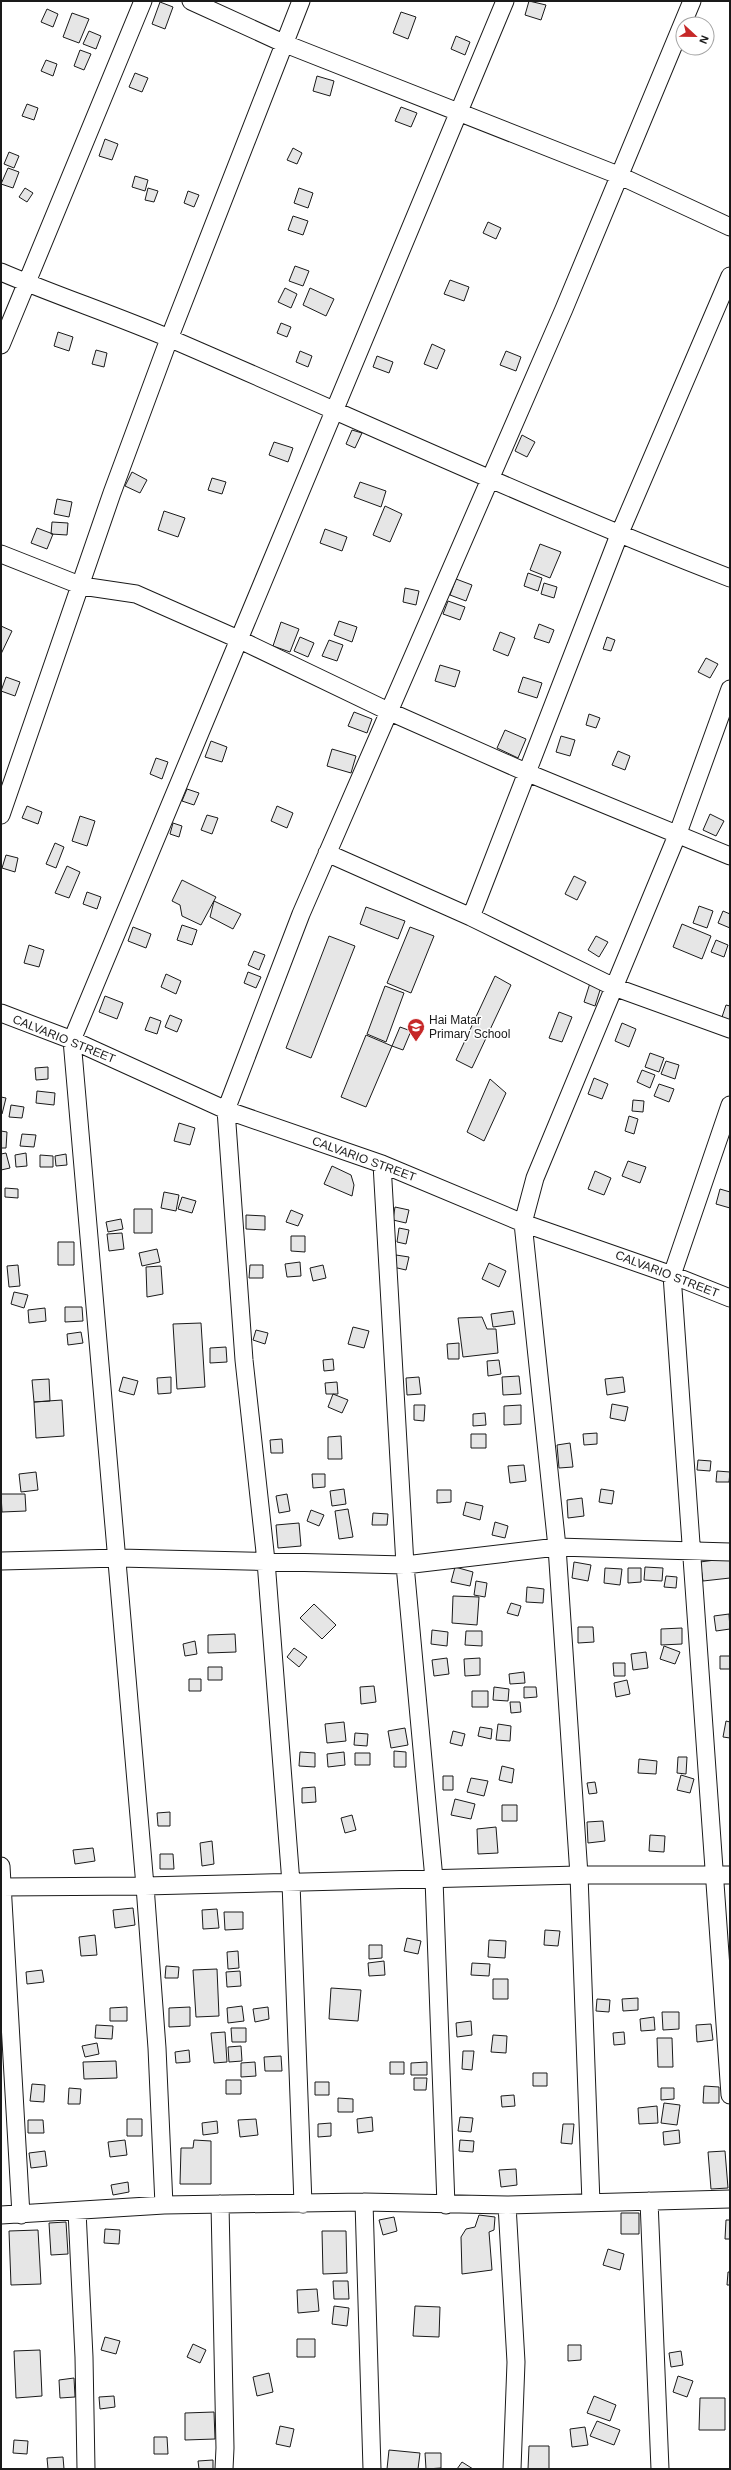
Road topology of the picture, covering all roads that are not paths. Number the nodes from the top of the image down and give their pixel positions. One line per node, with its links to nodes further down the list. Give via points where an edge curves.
1 (143, 1): 12 (street)
2 (191, 1): 6 (street)
3 (301, 1): 6 (street)
4 (505, 1): 7 (street)
5 (692, 1): 8 (street)
6 (283, 43): 7 (street); 13 (street)
7 (459, 112): 8 (street); 15 (street)
8 (618, 175): 9 (street); 16 (street, via 564,309)
9 (730, 227)
10 (1, 272): 12 (street)
11 (730, 276): 17 (street)
12 (27, 283): 13 (street); 14 (street)
13 (169, 338): 15 (street); 20 (street, via 112,493)
14 (1, 344)
15 (336, 412): 16 (street); 21 (street)
16 (489, 480): 17 (street); 23 (street)
17 (619, 535): 19 (street); 24 (street)
18 (1, 554): 20 (street)
19 (730, 578)
20 (82, 586): 21 (street, via 136,594); 25 (street)
21 (238, 639): 23 (street); 33 (street)
22 (730, 689): 26 (street)
23 (388, 711): 24 (street); 27 (street)
24 (528, 773): 26 (street); 29 (street)
25 (1, 815)
26 (678, 833): 28 (street); 30 (street)
27 (327, 853): 29 (street); 35 (street)
28 (730, 856)
29 (471, 917): 30 (street)
30 (614, 987): 32 (street); 37 (street, via 535,1178)
31 (1, 1013): 33 (street, CALVARIO STREET)
32 (730, 1029)
33 (72, 1040): 35 (street, CALVARIO STREET); 43 (street)
34 (730, 1105): 38 (street)
35 (226, 1110): 36 (street, CALVARIO STREET); 45 (street, via 244,1360)
36 (382, 1164): 37 (street, CALVARIO STREET); 46 (street)
37 (523, 1223): 38 (street, CALVARIO STREET); 40 (street)
38 (672, 1275): 39 (street, CALVARIO STREET); 41 (street)
39 (730, 1298)
40 (557, 1547): 41 (street); 46 (street); 48 (street)
41 (692, 1550): 42 (street); 49 (street)
42 (730, 1552)
43 (119, 1558): 44 (street); 45 (street); 52 (street)
44 (1, 1561)
45 (266, 1561): 46 (street); 51 (street)
46 (405, 1565): 50 (street)
47 (1, 1866): 53 (street)
48 (579, 1875): 49 (street); 50 (street); 58 (street)
49 (723, 1875): 54 (street)
50 (434, 1880): 51 (street); 62 (street)
51 (291, 1883): 52 (street); 60 (street)
52 (145, 1886): 53 (street); 61 (street, via 158,2048)
53 (2, 1887): 66 (street)
54 (730, 2095)
55 (730, 2199): 56 (street)
56 (649, 2201): 58 (street); 71 (street)
57 (364, 2202): 60 (street); 62 (street); 69 (street)
58 (591, 2203): 63 (street)
59 (220, 2204): 60 (street); 61 (street); 68 (street)
60 (303, 2204)
61 (164, 2205): 64 (street)
62 (446, 2205): 63 (street)
63 (507, 2205): 70 (street, via 516,2362)
64 (77, 2211): 66 (street); 67 (street)
65 (1, 2215): 66 (street)
66 (21, 2215)
67 (86, 2469)
68 (224, 2469)
69 (372, 2469)
70 (512, 2469)
71 (660, 2469)

